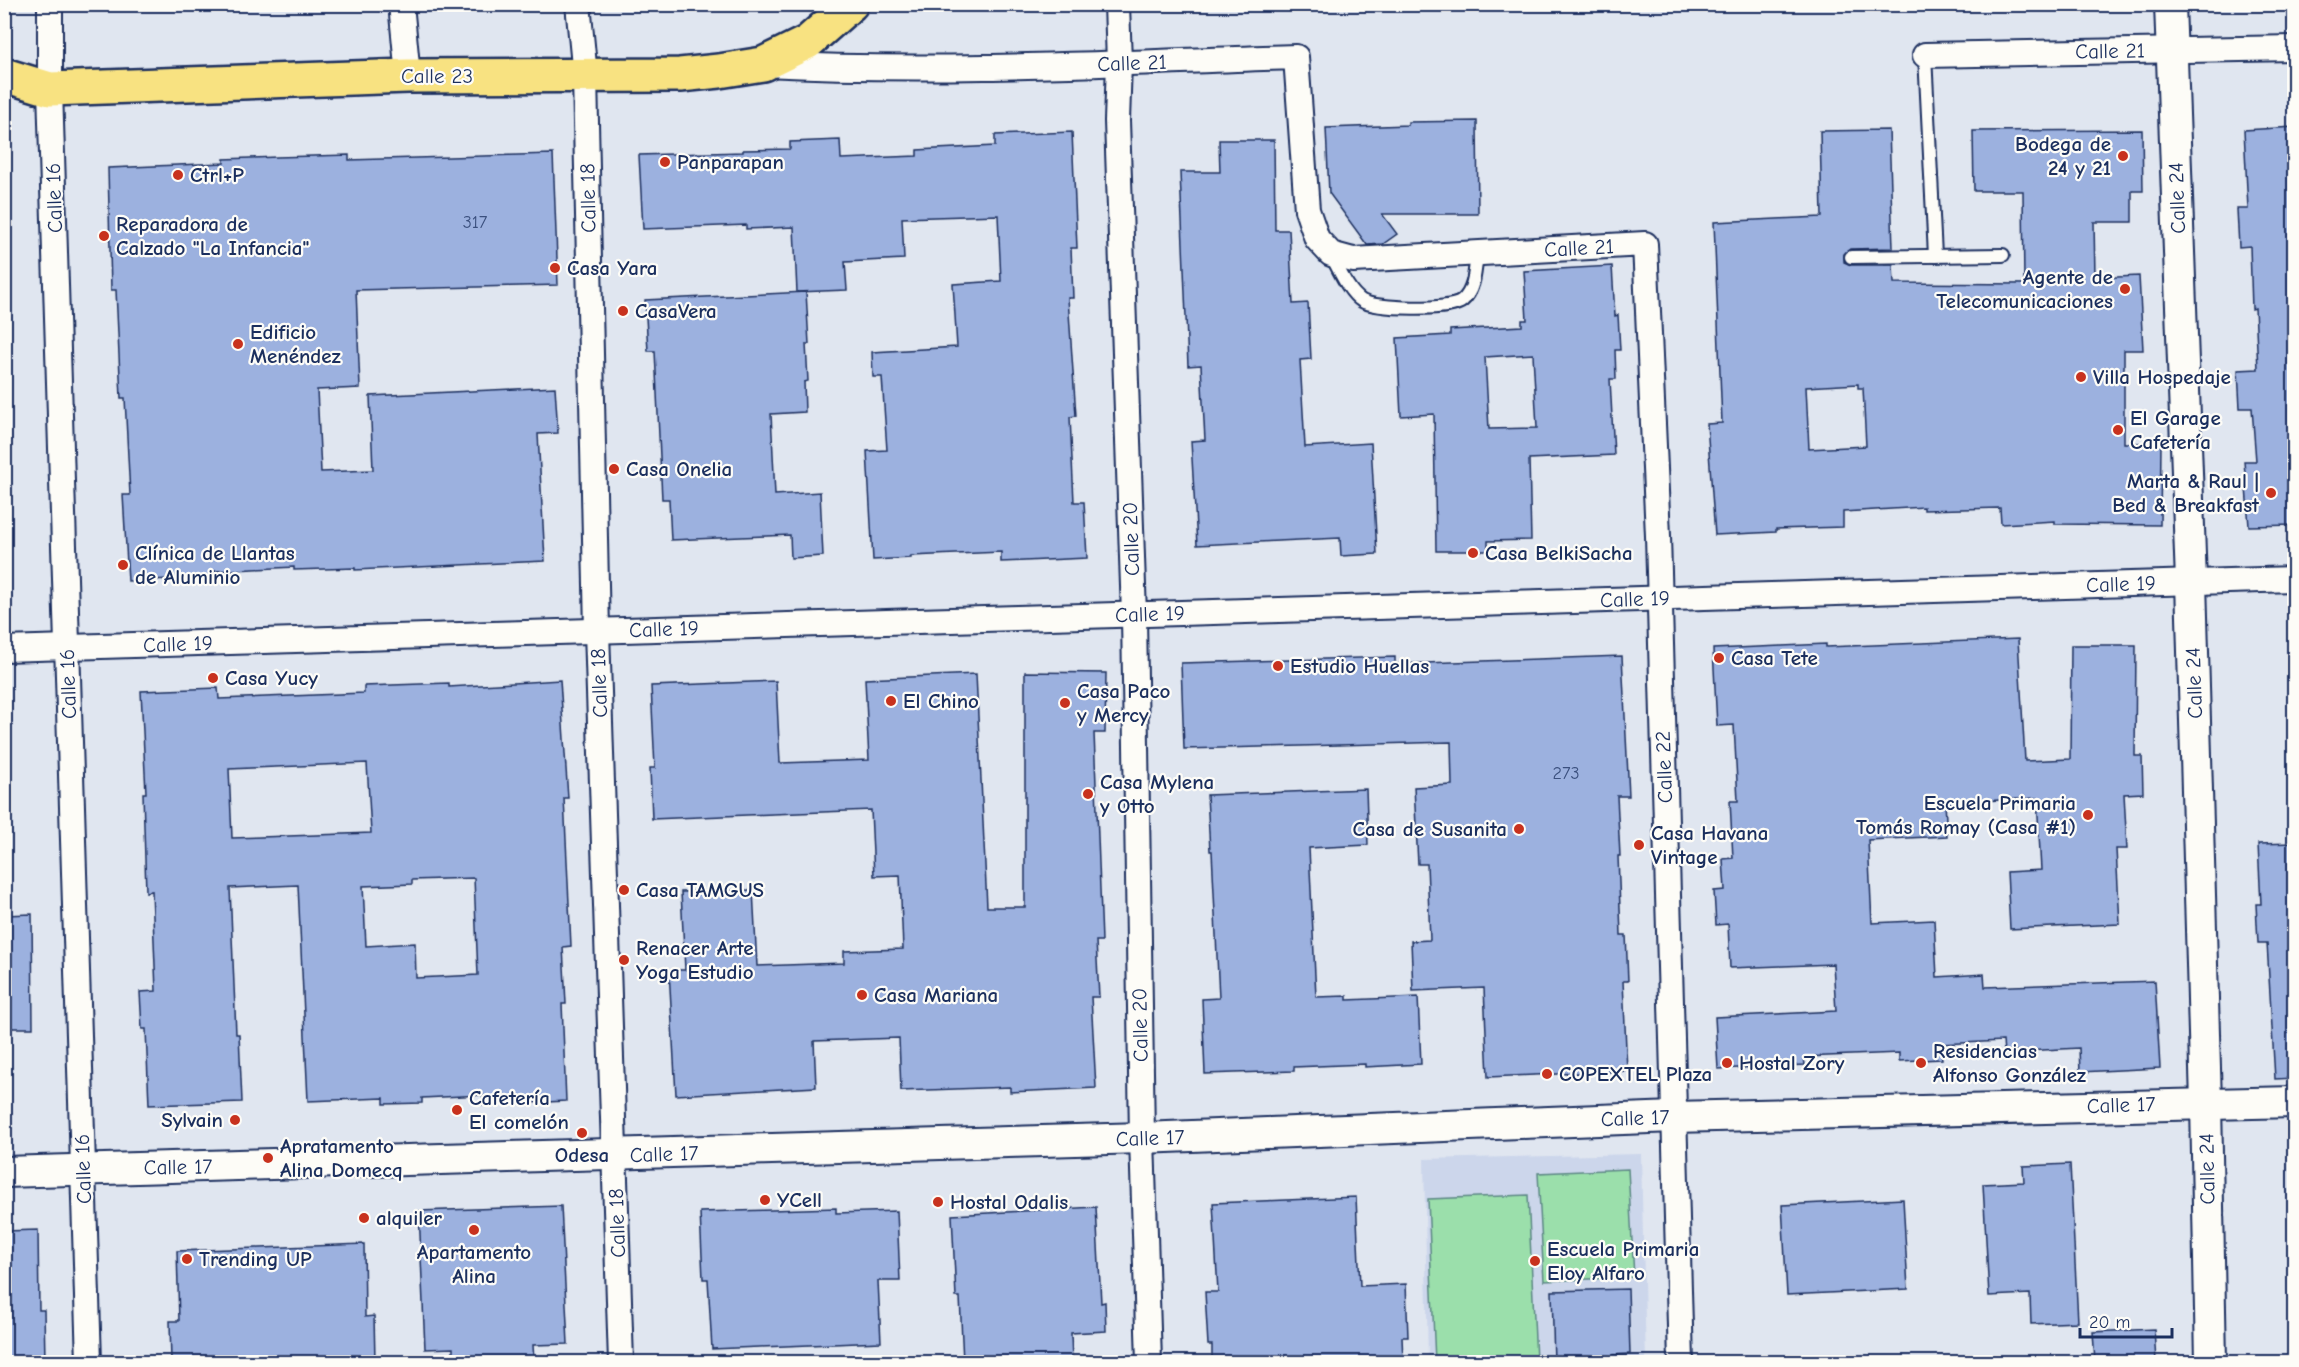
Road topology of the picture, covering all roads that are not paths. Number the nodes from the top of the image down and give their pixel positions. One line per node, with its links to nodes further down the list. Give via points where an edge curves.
1 (50, 4): 15 (street, Calle 16)
2 (401, 4): 13 (street)
3 (578, 4): 14 (street, Calle 18)
4 (851, 4): 11 (main road, Calle 23, via 808,42)
5 (1117, 4): 10 (street, Calle 20)
6 (2170, 4): 8 (street, Calle 24)
7 (2295, 48): 8 (street, Calle 21)
8 (2171, 50): 9 (street, Calle 21); 24 (street, Calle 24)
9 (1925, 55): 21 (lane)
10 (1119, 63): 11 (street, Calle 21, via 855,69); 18 (street, Calle 21, via 1296,57 1307,210 1317,239); 26 (street, Calle 20, via 1117,133)
11 (763, 64): 14 (main road, Calle 23, via 680,75)
12 (4, 75): 15 (main road, Calle 23)
13 (408, 76): 14 (main road, Calle 23); 15 (main road, Calle 23)
14 (585, 76): 27 (street, Calle 18)
15 (50, 89): 16 (street); 28 (street, Calle 16)
16 (4, 91)
17 (1645, 244): 19 (street, Calle 21); 25 (street, Calle 22)
18 (1331, 254): 19 (street, Calle 21, via 1353,260); 19 (lane, Calle 21, via 1350,289 1375,306 1448,306 1461,302 1471,291)
19 (1477, 254)
20 (2002, 255): 21 (lane)
21 (1935, 256): 22 (lane)
22 (1851, 257)
23 (2295, 579): 24 (street, Calle 19)
24 (2191, 582): 25 (street, Calle 19); 30 (street, Calle 24)
25 (1659, 598): 26 (street, Calle 19); 32 (street, Calle 22)
26 (1134, 615): 27 (street, Calle 19); 33 (street, Calle 20)
27 (597, 631): 28 (street, Calle 19); 34 (street, Calle 18)
28 (67, 647): 29 (street, Calle 19); 35 (street, Calle 16)
29 (4, 649)
30 (2206, 1102): 31 (street, Calle 17); 32 (street, Calle 17); 41 (street, Calle 24)
31 (2295, 1102)
32 (1674, 1116): 33 (street, Calle 17); 40 (street, Calle 22)
33 (1142, 1138): 34 (street, Calle 17); 39 (street, Calle 20)
34 (614, 1155): 35 (street, Calle 17); 38 (street, Calle 18)
35 (83, 1169): 36 (street, Calle 17); 37 (street, Calle 16)
36 (4, 1172)
37 (88, 1362)
38 (621, 1362)
39 (1149, 1362)
40 (1681, 1362)
41 (2211, 1362)

